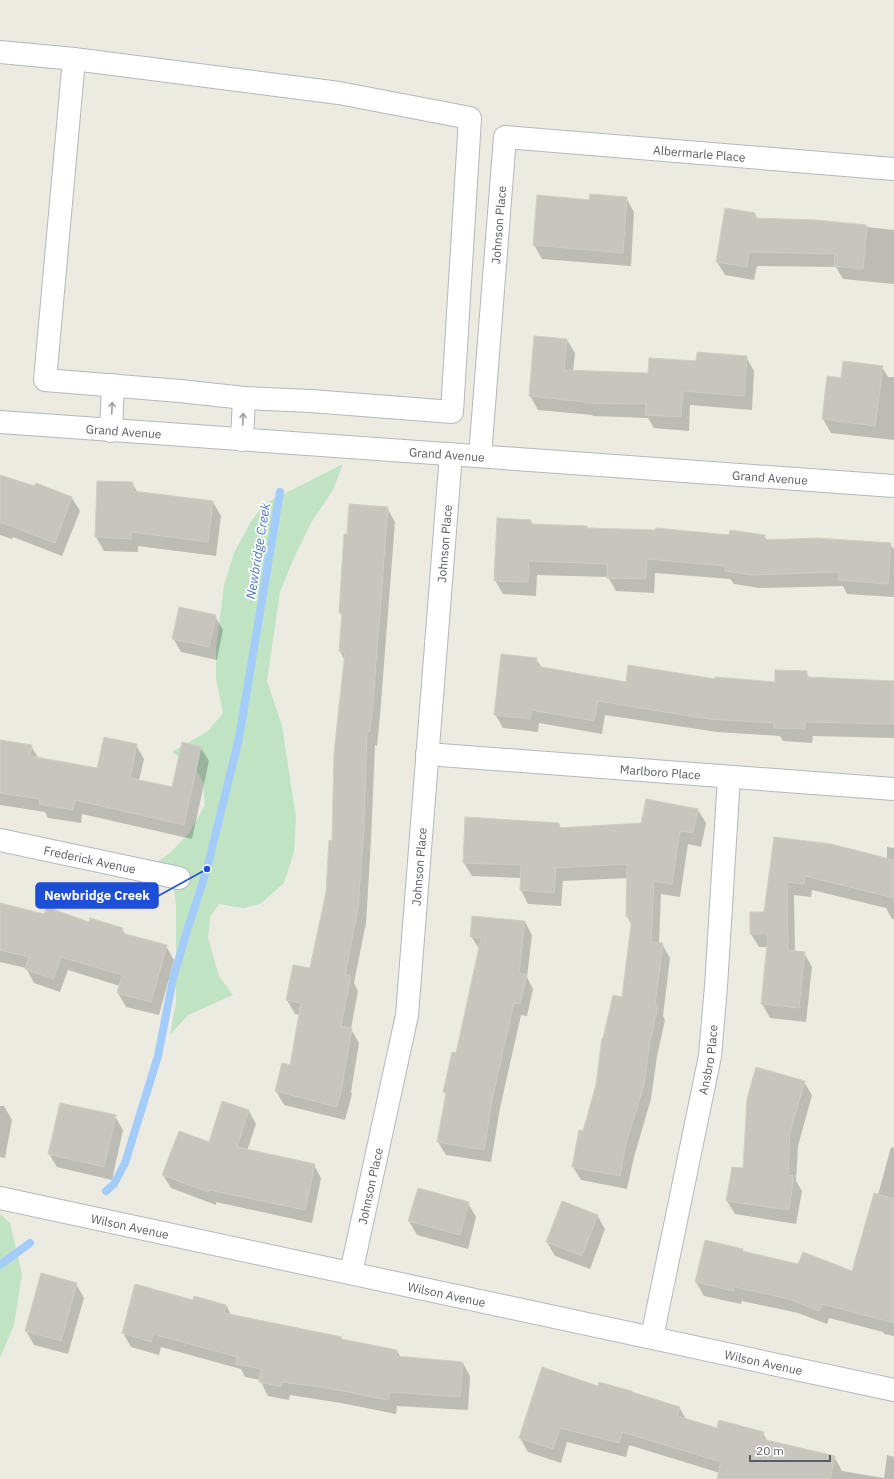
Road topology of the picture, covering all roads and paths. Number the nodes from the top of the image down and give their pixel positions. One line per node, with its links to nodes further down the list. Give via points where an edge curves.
1 (0, 52): 2 (street)
2 (74, 59): 5 (street, via 45,380); 6 (street, via 339,93 470,118 452,412)
3 (505, 138): 4 (street, Albermarle Place); 11 (street, Johnson Place)
4 (894, 169)
5 (113, 385): 6 (street); 8 (street, one-way to 5)
6 (244, 398): 9 (street, one-way to 6)
7 (0, 422): 8 (street, Grand Avenue)
8 (111, 431): 9 (street, Grand Avenue)
9 (242, 440): 10 (street, Grand Avenue)
10 (451, 454): 11 (street, Grand Avenue); 13 (street, Johnson Place)
11 (480, 456): 12 (street, Grand Avenue)
12 (894, 486)
13 (427, 754): 14 (street, Marlboro Place); 19 (street, Johnson Place, via 407,1015)
14 (729, 777): 15 (street, Marlboro Place); 20 (street, Ansbro Place, via 710,1056)
15 (894, 789)
16 (0, 840): 17 (street, Frederick Avenue)
17 (179, 878)
18 (0, 1198): 19 (street, Wilson Avenue)
19 (351, 1273): 20 (street, Wilson Avenue)
20 (652, 1338): 21 (street, Wilson Avenue)
21 (894, 1390)

